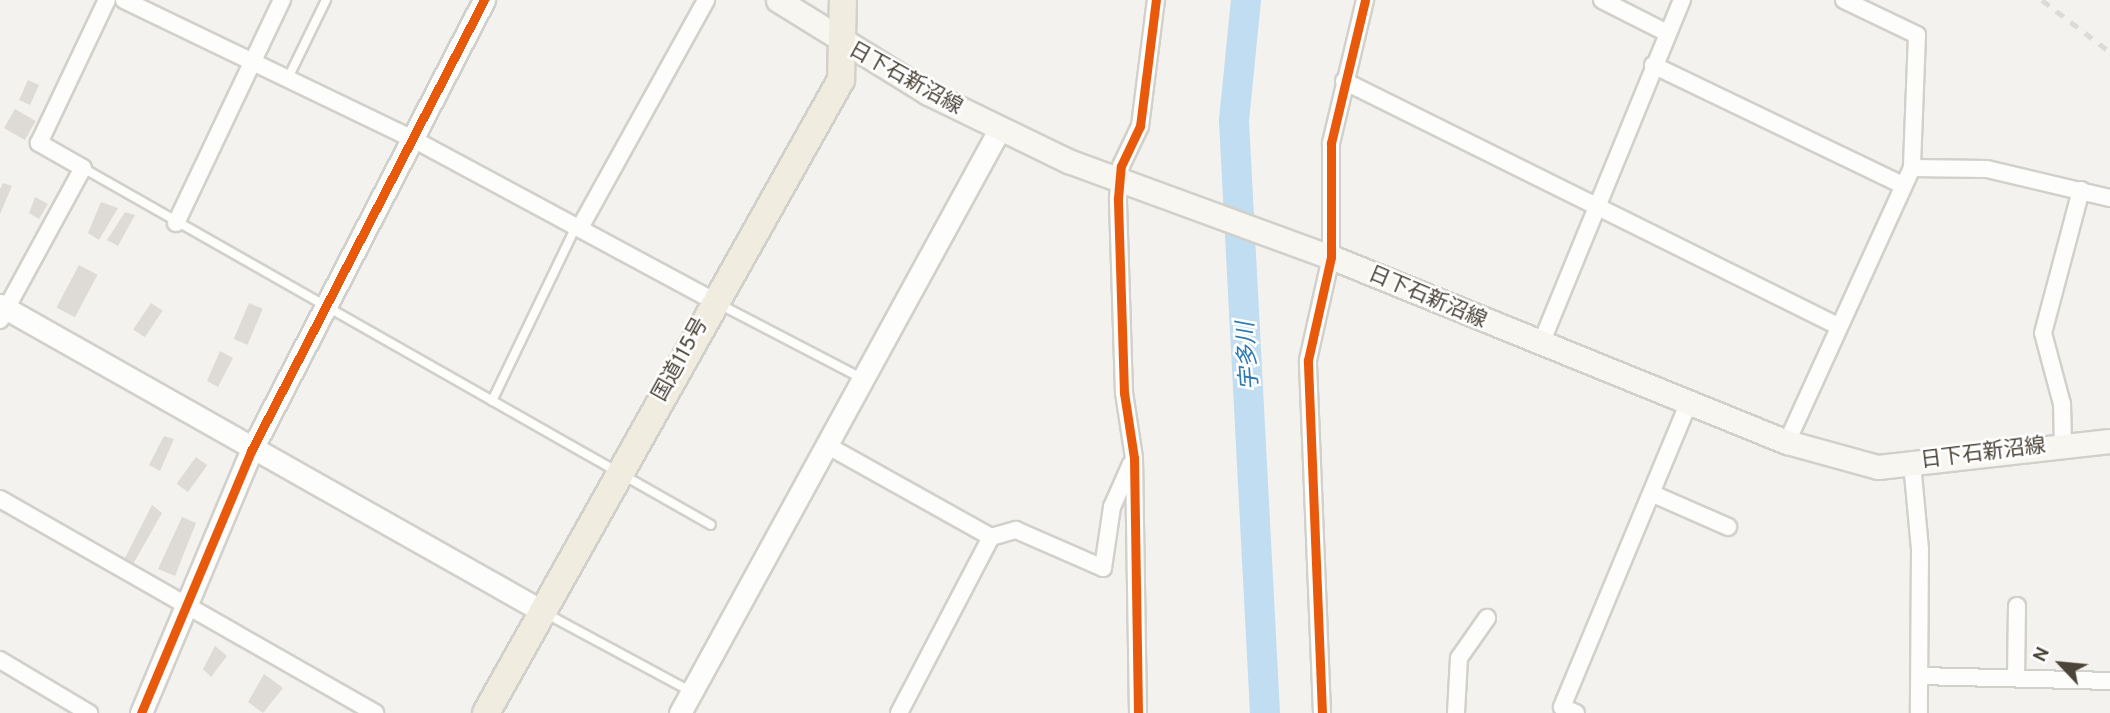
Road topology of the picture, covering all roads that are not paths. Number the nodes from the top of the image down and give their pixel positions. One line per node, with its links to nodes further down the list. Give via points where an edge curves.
1 (107, 0): 23 (street, via 39,143)
2 (124, 0): 16 (street)
3 (282, 0): 16 (street)
4 (326, 0): 18 (lane)
5 (484, 0): 21 (street)
6 (706, 0): 30 (street)
7 (778, 0): 15 (main road, 日下石新沼線)
8 (843, 0): 15 (highway, 国道115号)
9 (1156, 0): 24 (street, via 1140,126)
10 (1365, 0): 19 (street)
11 (1601, 0): 14 (street)
12 (1682, 0): 14 (street)
13 (1844, 0): 22 (street, via 1917,35)
14 (1665, 32): 17 (street)
15 (842, 45): 20 (main road, 日下石新沼線); 32 (highway, 国道115号, via 841,80)
16 (253, 61): 18 (street); 29 (street)
17 (1653, 65): 25 (street); 28 (street)
18 (288, 78): 21 (street)
19 (1344, 81): 28 (street); 31 (street, via 1331,143)
20 (999, 130): 24 (main road, 日下石新沼線); 37 (street)
21 (413, 139): 30 (street); 33 (street)
22 (1912, 167): 25 (street); 26 (street, via 1987,169)
23 (83, 168): 29 (lane); 34 (street)
24 (1123, 184): 31 (main road, 日下石新沼線); 45 (street, via 1124,393)
25 (1900, 184): 35 (street)
26 (2081, 190): 27 (street); 42 (street, via 2043,333 2062,404)
27 (2110, 198)
28 (1593, 206): 35 (street); 36 (street)
29 (176, 223): 33 (lane)
30 (579, 224): 32 (street); 38 (lane)
31 (1321, 253): 36 (main road, 日下石新沼線); 69 (street, via 1308,360)
32 (714, 301): 37 (lane); 47 (highway, 国道115号)
33 (326, 307): 38 (lane); 44 (street)
34 (2, 311): 44 (street)
35 (1838, 326): 41 (street)
36 (1540, 346): 39 (main road, 日下石新沼線)
37 (865, 380): 43 (street)
38 (492, 401): 47 (lane)
39 (1688, 404): 41 (main road, 日下石新沼線); 48 (street)
40 (2110, 441): 42 (main road, 日下石新沼線)
41 (1787, 442): 46 (main road, 日下石新沼線, via 1878,467)
42 (2063, 443): 46 (main road, 日下石新沼線)
43 (830, 447): 52 (street); 61 (street)
44 (251, 452): 53 (street); 55 (street)
45 (1134, 458): 52 (street, via 1112,507 1103,568 1016,530); 68 (street)
46 (1912, 463): 58 (street)
47 (618, 473): 50 (lane); 55 (highway, 国道115号)
48 (1653, 494): 51 (street); 71 (street, via 1562,707)
49 (0, 499): 53 (street)
50 (710, 525)
51 (1728, 527)
52 (992, 537): 67 (street)
53 (184, 604): 63 (street); 64 (street)
54 (2017, 606): 59 (street)
55 (542, 611): 61 (lane); 65 (highway, 国道115号)
56 (1487, 618): 70 (street, via 1459,658)
57 (0, 660): 62 (street)
58 (1920, 676): 59 (street); 72 (street)
59 (2016, 678): 60 (street)
60 (2110, 681)
61 (692, 692): 66 (street)
62 (89, 713)
63 (141, 713)
64 (375, 713)
65 (486, 713)
66 (680, 713)
67 (899, 713)
68 (1138, 713)
69 (1322, 713)
70 (1456, 713)
71 (1576, 713)
72 (1919, 713)

